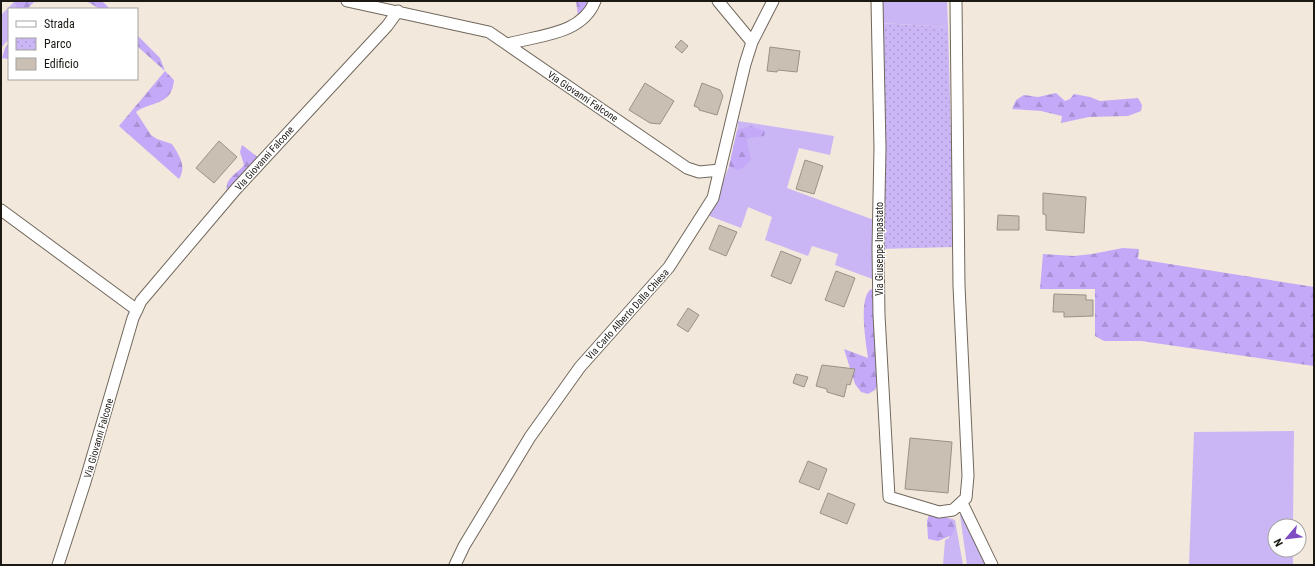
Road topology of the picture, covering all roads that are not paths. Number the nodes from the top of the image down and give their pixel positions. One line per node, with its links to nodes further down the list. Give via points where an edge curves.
1 (347, 1): 7 (street, Via Giovanni Falcone)
2 (595, 1): 9 (street, via 592,10 577,24 561,31)
3 (718, 1): 8 (street)
4 (772, 1): 8 (street, Via Carlo Alberto Dalla Chiesa)
5 (877, 1): 13 (street, Via Giuseppe Impastato, via 880,148 879,315 889,497 939,512 953,510)
6 (956, 1): 13 (street, via 959,286 968,476 966,498)
7 (398, 11): 9 (street, Via Giovanni Falcone, via 489,32); 12 (street, Via Giovanni Falcone, via 236,189 141,301)
8 (752, 42): 10 (street, Via Carlo Alberto Dalla Chiesa)
9 (508, 44): 10 (street, Via Giovanni Falcone, via 687,168 699,172)
10 (720, 170): 15 (street, Via Carlo Alberto Dalla Chiesa, via 713,198 682,249 580,367 530,437)
11 (1, 210): 12 (street)
12 (137, 310): 14 (street, Via Giovanni Falcone)
13 (962, 503): 16 (street)
14 (58, 565)
15 (455, 565)
16 (992, 565)

